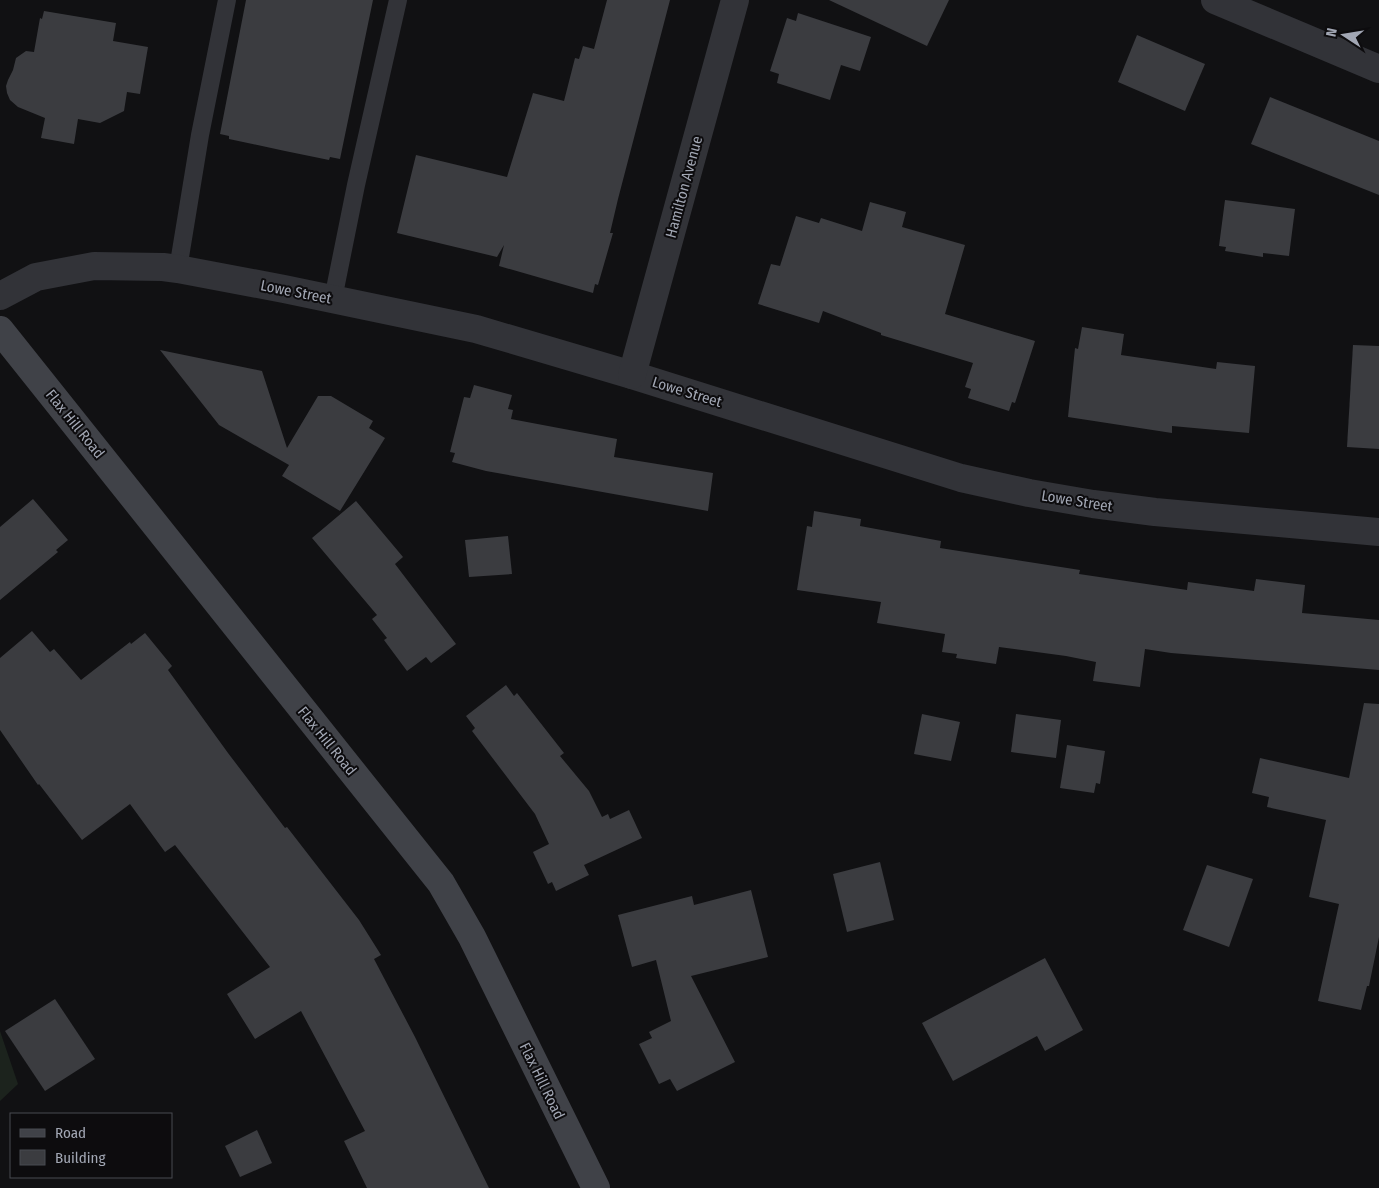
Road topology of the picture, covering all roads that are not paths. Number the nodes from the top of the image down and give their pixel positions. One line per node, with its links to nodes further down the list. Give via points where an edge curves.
1 (226, 0): 6 (lane)
2 (398, 0): 8 (lane)
3 (736, 0): 10 (street, Hamilton Avenue)
4 (1215, 0): 5 (street)
5 (1379, 69)
6 (178, 269): 7 (street, Lowe Street, via 94,266 36,276); 8 (street, Lowe Street)
7 (0, 296)
8 (333, 299): 10 (street, Lowe Street, via 476,329)
9 (0, 330): 12 (main road, Flax Hill Road, via 440,883 472,937)
10 (632, 375): 11 (street, Lowe Street, via 962,478 1029,493 1155,512)
11 (1379, 532)
12 (596, 1188)

